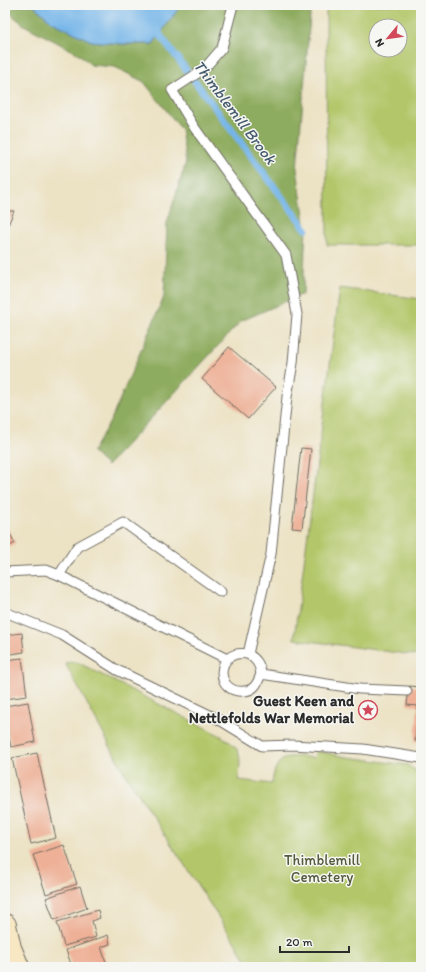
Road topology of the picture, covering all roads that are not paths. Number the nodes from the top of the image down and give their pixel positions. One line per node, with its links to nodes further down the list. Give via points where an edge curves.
1 (232, 5): 6 (lane, via 222,48 204,68 172,90 194,127 286,255 297,314 271,554)
2 (5, 572): 3 (lane, via 46,570)
3 (59, 575): 4 (lane, via 77,547 123,522); 7 (lane)
4 (221, 592)
5 (5, 612): 10 (lane, via 62,635 117,670 218,719 262,746 362,749)
6 (248, 654): 7 (lane, via 234,654); 8 (lane, via 258,661)
7 (226, 659): 8 (lane, via 223,665 223,678 229,688 235,691 254,687)
8 (261, 674): 9 (lane, via 360,689)
9 (407, 691)
10 (421, 758)
11 (5, 925): 12 (main road, via 10,948)
12 (18, 967)

